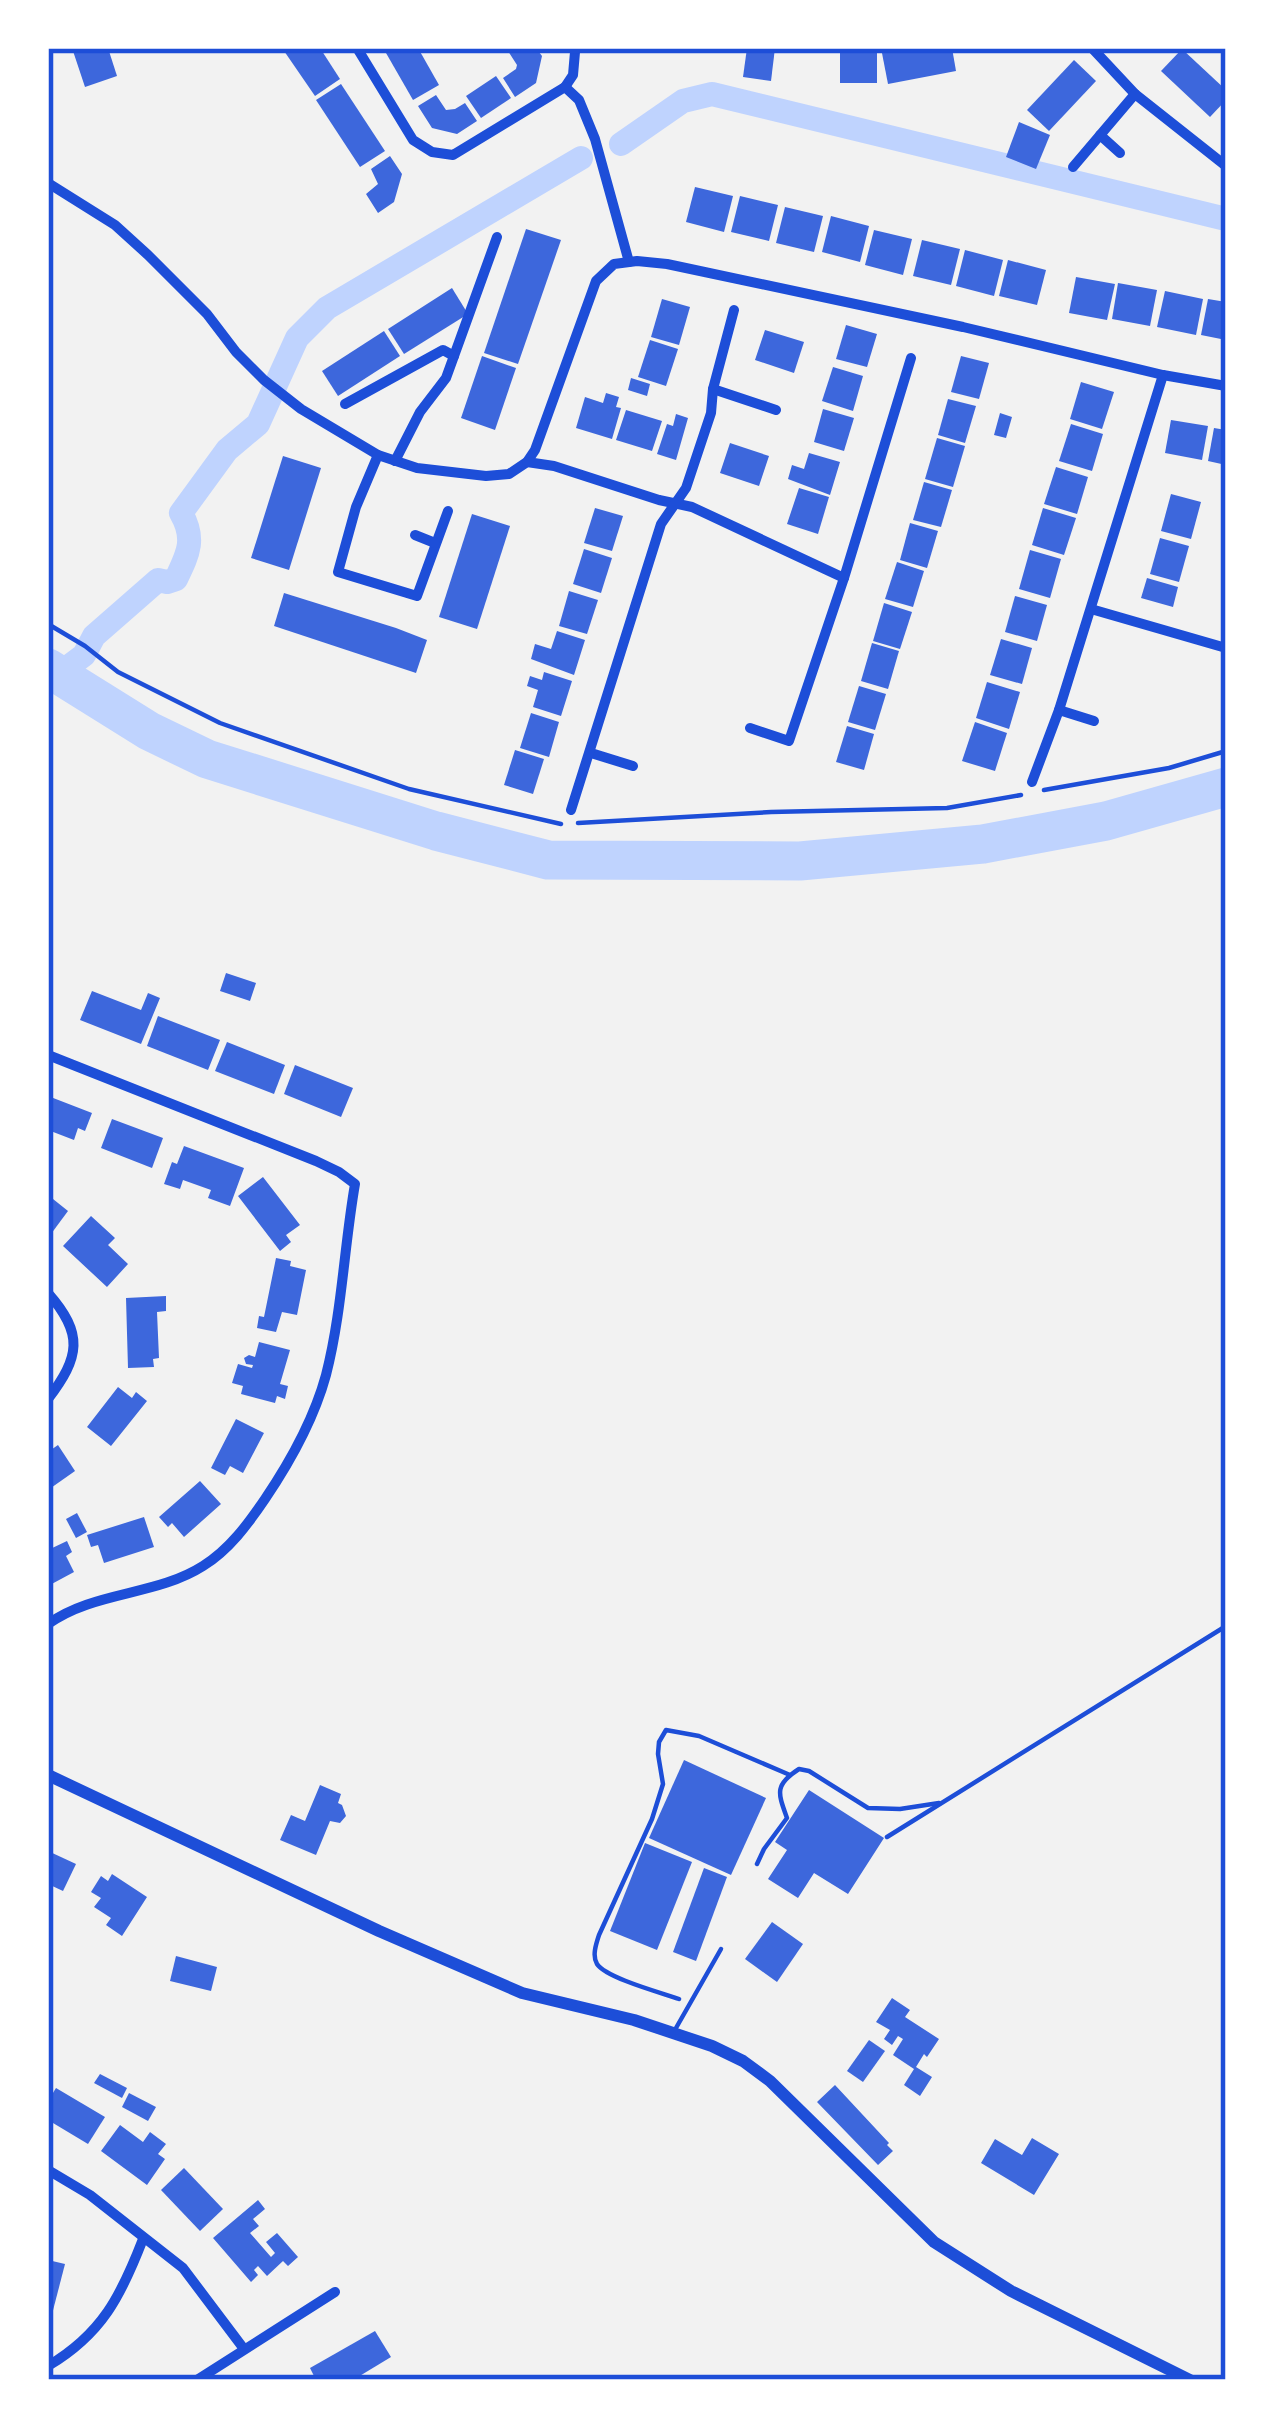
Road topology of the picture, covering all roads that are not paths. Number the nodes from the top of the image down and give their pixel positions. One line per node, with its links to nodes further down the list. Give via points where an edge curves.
1 (357, 48): 4 (street, via 413,140 432,152 453,154)
2 (572, 48): 4 (street)
3 (1092, 48): 5 (street)
4 (566, 87): 12 (street, via 595,140)
5 (1136, 94): 6 (street); 9 (street)
6 (1100, 135): 7 (street); 8 (street)
7 (1120, 153)
8 (1073, 166)
9 (1226, 166)
10 (48, 183): 21 (street, via 115,224 264,380)
11 (497, 238): 14 (street)
12 (629, 262): 16 (street, via 772,285); 23 (street, via 596,281)
13 (734, 310): 18 (street)
14 (454, 356): 19 (street, via 443,350); 22 (street)
15 (911, 358): 28 (street)
16 (1163, 376): 17 (street); 29 (street)
17 (1226, 386)
18 (713, 389): 20 (street); 24 (street)
19 (345, 404)
20 (776, 410)
21 (378, 455): 22 (street); 27 (street, via 338,572 417,596)
22 (394, 461): 23 (street, via 486,476)
23 (527, 462): 24 (street)
24 (675, 502): 28 (street); 34 (street, via 661,524)
25 (448, 511): 27 (street)
26 (415, 535): 27 (street)
27 (435, 543)
28 (844, 578): 33 (street, via 789,740)
29 (1091, 610): 30 (street); 31 (street)
30 (1226, 648)
31 (1059, 710): 32 (street); 36 (street)
32 (1094, 722)
33 (750, 728)
34 (591, 753): 35 (street); 37 (street)
35 (633, 766)
36 (1032, 782)
37 (571, 811)
38 (48, 1055): 41 (street, via 316,1161 355,1184 325,1379 282,1474 247,1526 201,1568)
39 (48, 1293): 40 (street, via 74,1330 74,1358)
40 (48, 1399)
41 (48, 1624)
42 (48, 1775): 44 (street, via 522,1993)
43 (721, 1949): 44 (lane)
44 (673, 2033): 51 (street, via 770,2081 934,2242 1011,2291)
45 (48, 2170): 46 (street)
46 (143, 2239): 48 (street, via 183,2268); 49 (street, via 98,2329)
47 (335, 2292): 48 (street)
48 (244, 2349): 50 (street)
49 (48, 2366)
50 (196, 2380)
51 (1190, 2380)

